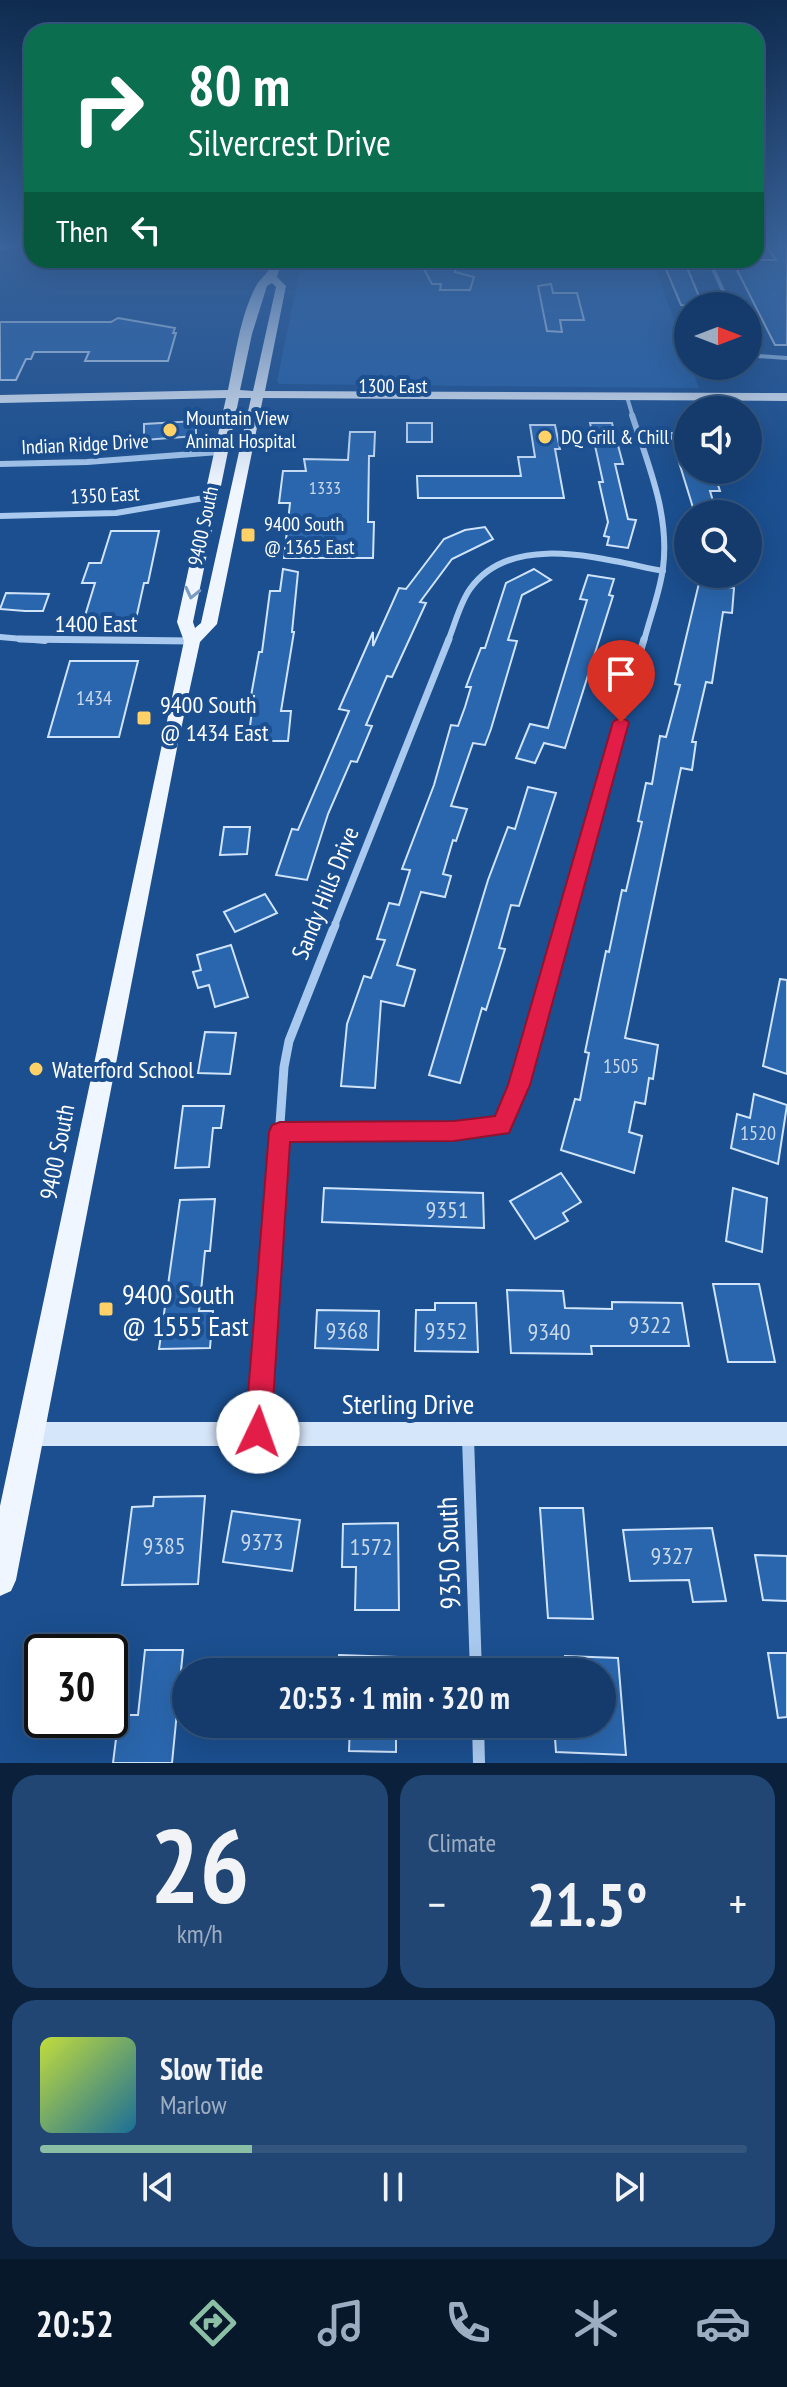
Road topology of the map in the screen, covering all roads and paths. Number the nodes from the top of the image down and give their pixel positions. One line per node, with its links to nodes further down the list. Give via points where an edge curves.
1 (251, 324): 7 (main road, 9400 South)
2 (273, 324): 8 (main road, 9400 South)
3 (762, 356): 4 (street)
4 (787, 358)
5 (787, 397): 9 (main road, 1300 East)
6 (0, 399): 7 (main road, 1300 East)
7 (230, 400): 8 (main road, 1300 East); 11 (main road, 1300 East); 12 (main road, 9400 South)
8 (258, 400): 9 (main road, 1300 East); 18 (main road, 9400 South, via 209,624)
9 (628, 401): 10 (main road, 1300 East); 16 (street, via 663,520)
10 (787, 407)
11 (0, 408)
12 (219, 452): 13 (street, Indian Ridge Drive); 14 (main road, 9400 South)
13 (0, 464)
14 (210, 497): 15 (street, 1350 East, via 116,513); 18 (main road, 9400 South, one-way to 18, via 185,622)
15 (0, 516)
16 (663, 571): 19 (street, Sandy Hills Drive, via 534,554 500,562 475,578 289,1041); 19 (street, via 519,1085 502,1126)
17 (0, 637): 18 (street, 1400 East)
18 (192, 641): 22 (main road, 9400 South)
19 (280, 1132): 20 (street, Sandy Hills Drive)
20 (258, 1432): 21 (street, Sterling Drive); 22 (street, Sterling Drive)
21 (467, 1433): 23 (street, Sterling Drive); 25 (street, 9350 South)
22 (29, 1434): 24 (main road, 9400 South)
23 (787, 1434)
24 (0, 1580)
25 (475, 1658)
26 (478, 1738): 27 (street)
27 (479, 1763)

